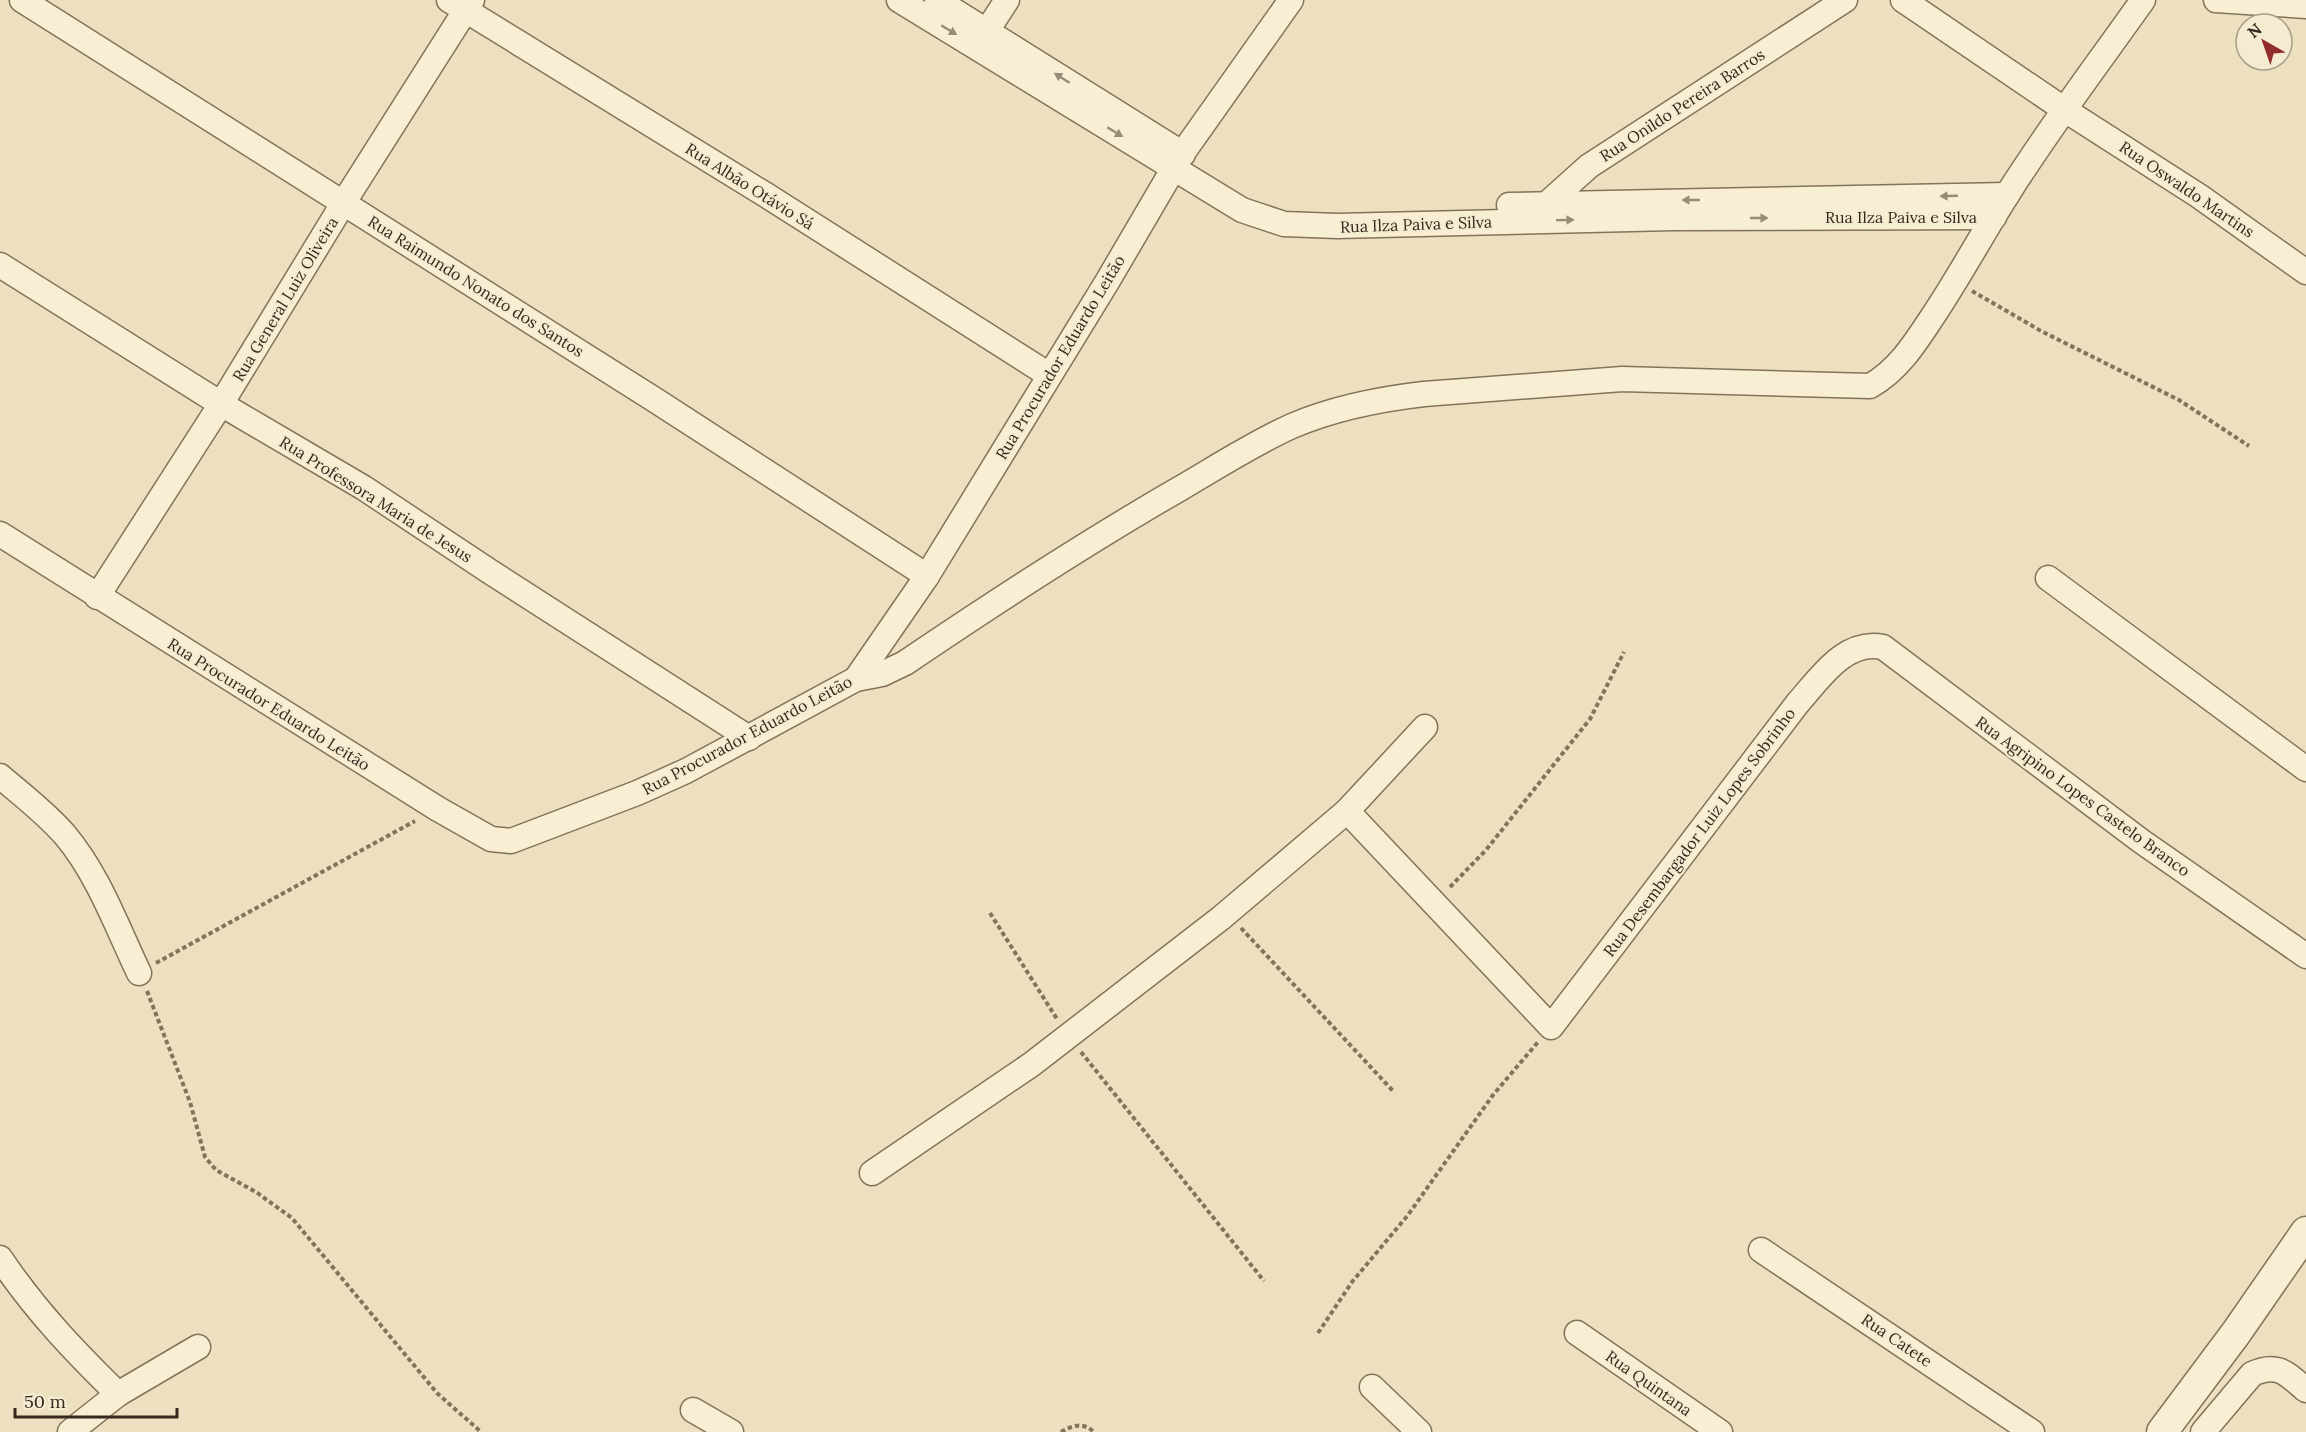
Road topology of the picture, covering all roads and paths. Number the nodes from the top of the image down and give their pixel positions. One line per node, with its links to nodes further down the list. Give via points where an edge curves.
1 (22, 0): 16 (street, Rua Raimundo Nonato dos Santos)
2 (899, 0): 12 (street, Rua Ilza Paiva e Silva, one-way to 12)
3 (938, 0): 12 (street, Rua Ilza Paiva e Silva)
4 (1007, 0): 12 (street)
5 (1291, 0): 14 (street, Rua Procurador Eduardo Leitão)
6 (1845, 0): 17 (street, Rua Onildo Pereira Barros, via 1589,166)
7 (1903, 0): 13 (street, Rua Oswaldo Martins)
8 (2143, 0): 13 (street)
9 (2216, 0): 11 (street)
10 (462, 4): 16 (street, Rua General Luiz Oliveira); 23 (street, Rua Albão Otávio Sá)
11 (2306, 6)
12 (981, 39): 14 (street, Rua Ilza Paiva e Silva)
13 (2066, 110): 15 (street); 21 (street, Rua Oswaldo Martins, via 2199,196)
14 (1178, 161): 17 (street, Rua Ilza Paiva e Silva, via 1281,209); 19 (street, Rua Ilza Paiva e Silva, via 1242,210 1284,224); 23 (street, Rua Procurador Eduardo Leitão)
15 (2007, 195): 17 (street, Rua Ilza Paiva e Silva, one-way to 17); 18 (street)
16 (344, 202): 24 (street, Rua General Luiz Oliveira); 27 (street, Rua Raimundo Nonato dos Santos)
17 (1547, 204): 19 (street, Rua Onildo Pereira Barros)
18 (1994, 217): 19 (street, Rua Ilza Paiva e Silva, one-way to 18); 22 (street)
19 (1528, 221)
20 (0, 265): 24 (street, Rua Professora Maria de Jesus)
21 (2306, 272)
22 (1956, 282): 25 (path, via 2041,331 2179,400); 32 (street, via 1902,360 1870,386 1622,379 1394,397 1292,426 1130,517 898,667)
23 (1049, 375): 27 (street, Rua Procurador Eduardo Leitão)
24 (221, 404): 29 (street, Rua General Luiz Oliveira); 34 (street, Rua Professora Maria de Jesus, via 364,488)
25 (2249, 446)
26 (0, 534): 29 (street, Rua Procurador Eduardo Leitão)
27 (927, 576): 32 (street, Rua Procurador Eduardo Leitão)
28 (2048, 578): 35 (street)
29 (97, 597): 37 (street, Rua Procurador Eduardo Leitão)
30 (1858, 646): 42 (street, Rua Agripino Lopes Castelo Branco, via 1883,647 2141,841); 44 (street, Rua Desembargador Luiz Lopes Sobrinho, via 1833,663 1797,704)
31 (1624, 652): 39 (path, via 1590,719 1486,850)
32 (856, 680): 34 (street, Rua Procurador Eduardo Leitão)
33 (1425, 727): 38 (street)
34 (749, 738): 37 (street, Rua Procurador Eduardo Leitão, via 637,793 511,841 491,839)
35 (2306, 769)
36 (0, 776): 43 (street, via 51,820 79,854)
37 (438, 809): 43 (path)
38 (1347, 810): 39 (street); 41 (street)
39 (1435, 903): 44 (street)
40 (990, 913): 45 (path)
41 (1227, 913): 45 (street); 46 (path)
42 (2306, 956)
43 (139, 973): 60 (path, via 190,1102 205,1157 216,1170 292,1218 437,1393)
44 (1551, 1027): 52 (path, via 1493,1095)
45 (1068, 1036): 47 (street); 51 (path)
46 (1394, 1092)
47 (872, 1173)
48 (2306, 1232): 67 (street)
49 (1761, 1250): 66 (street, Rua Catete)
50 (0, 1258): 57 (street, via 66,1343)
51 (1264, 1281)
52 (1318, 1333)
53 (1577, 1333): 65 (street, Rua Quintana)
54 (198, 1347): 57 (street)
55 (1372, 1387): 64 (street)
56 (2306, 1390): 68 (street, via 2279,1370 2261,1370 2252,1374)
57 (118, 1394): 59 (street)
58 (693, 1410): 61 (street)
59 (70, 1432)
60 (481, 1432)
61 (730, 1432)
62 (1061, 1432): 63 (path, via 1080,1425)
63 (1094, 1432)
64 (1419, 1432)
65 (1720, 1432)
66 (2032, 1432)
67 (2162, 1432)
68 (2202, 1432)

